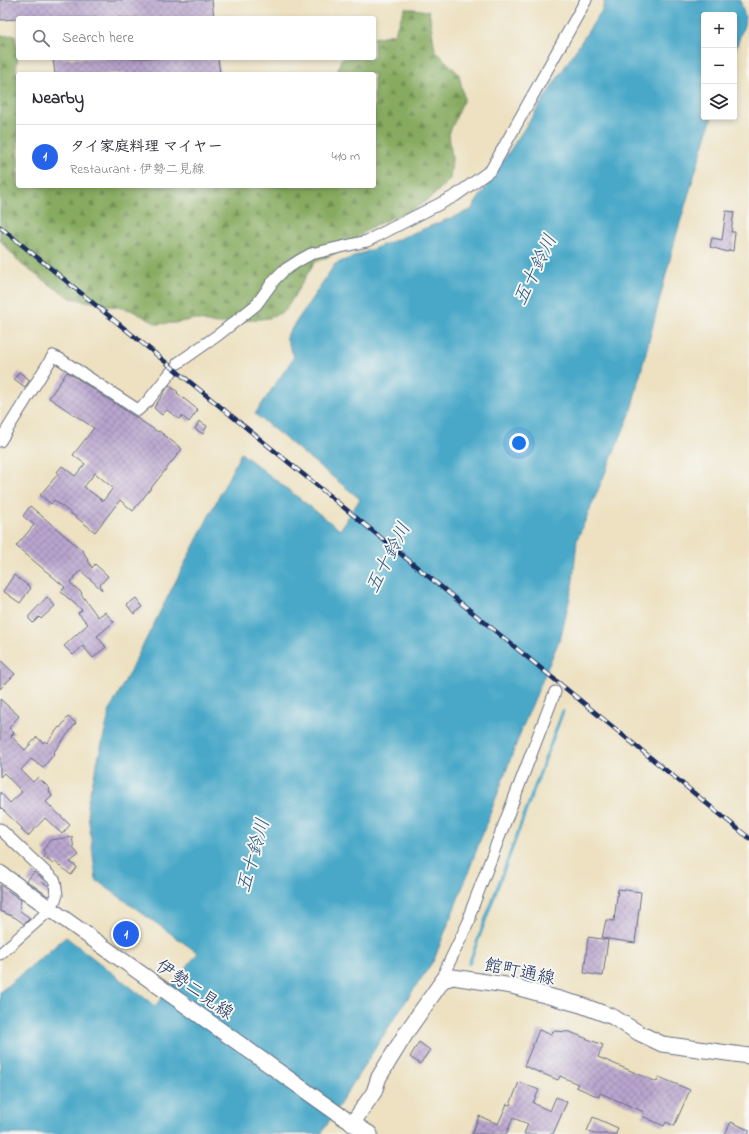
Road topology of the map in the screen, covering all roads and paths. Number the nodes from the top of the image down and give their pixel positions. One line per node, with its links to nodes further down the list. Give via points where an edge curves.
1 (586, 0): 2 (street, via 491,170 455,196 367,241 311,254 283,271 256,304 175,367 138,410 53,356)
2 (1, 439)
3 (555, 692): 8 (street, via 470,919)
4 (0, 829): 6 (street, via 54,881 57,895)
5 (0, 873): 6 (main road, 伊勢二見線)
6 (51, 909): 7 (street); 10 (main road, 伊勢二見線)
7 (0, 954)
8 (443, 980): 9 (main road, 館町通線, via 453,977 512,986 588,1007 613,1017 662,1044); 10 (main road, via 379,1077 374,1092)
9 (749, 1056)
10 (347, 1124): 11 (main road, 伊勢二見線)
11 (370, 1134)

